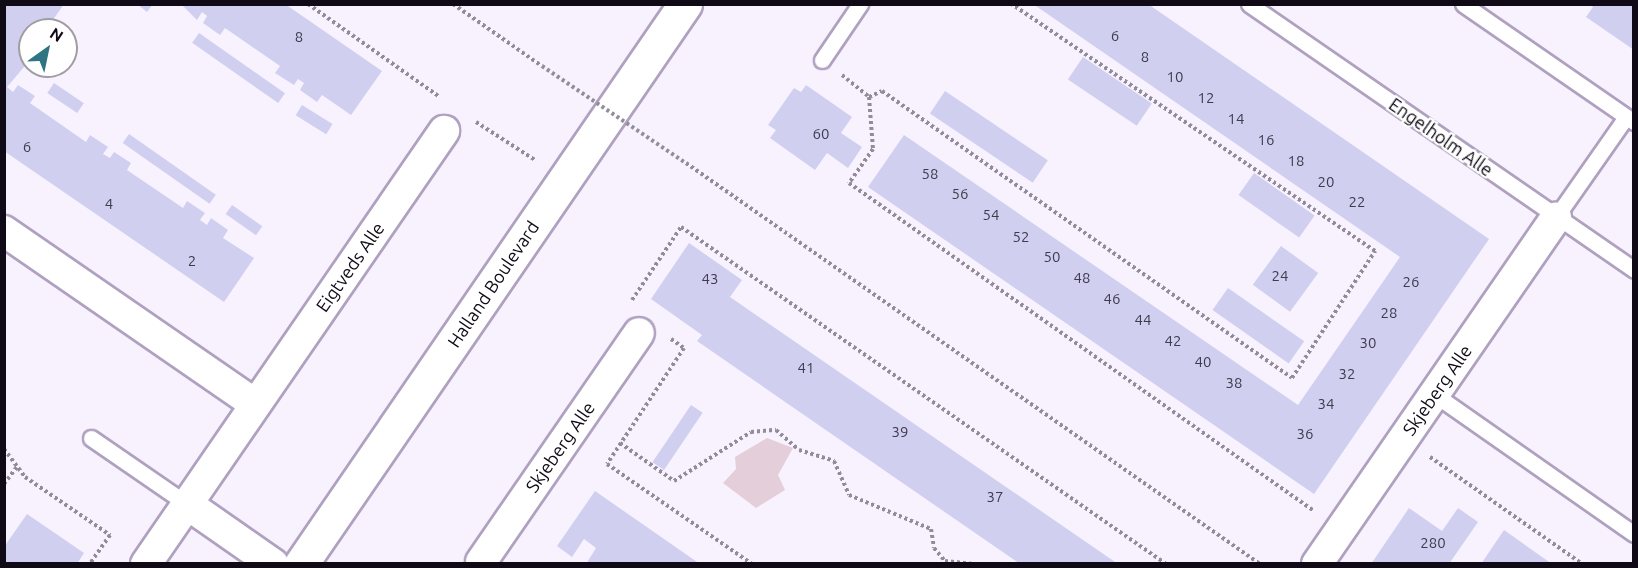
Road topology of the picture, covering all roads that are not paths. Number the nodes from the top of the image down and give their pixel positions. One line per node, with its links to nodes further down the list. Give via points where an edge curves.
1 (685, 4): 20 (street, Halland Boulevard)
2 (861, 4): 5 (lane)
3 (1249, 4): 8 (lane, Engelholm Alle)
4 (1463, 4): 6 (lane)
5 (822, 60)
6 (1630, 119): 8 (lane)
7 (444, 131): 13 (street, Eigtveds Alle)
8 (1557, 217): 10 (lane, Engelholm Alle); 12 (street, Skjeberg Alle)
9 (4, 231): 13 (street)
10 (1634, 270)
11 (633, 321): 17 (street, Skjeberg Alle)
12 (1434, 394): 16 (lane); 21 (street, Skjeberg Alle)
13 (255, 404): 15 (street, Eigtveds Alle)
14 (90, 438): 15 (lane)
15 (187, 504): 18 (street, Eigtveds Alle); 19 (street)
16 (1634, 534)
17 (482, 563)
18 (146, 564)
19 (273, 564)
20 (301, 564)
21 (1317, 564)

